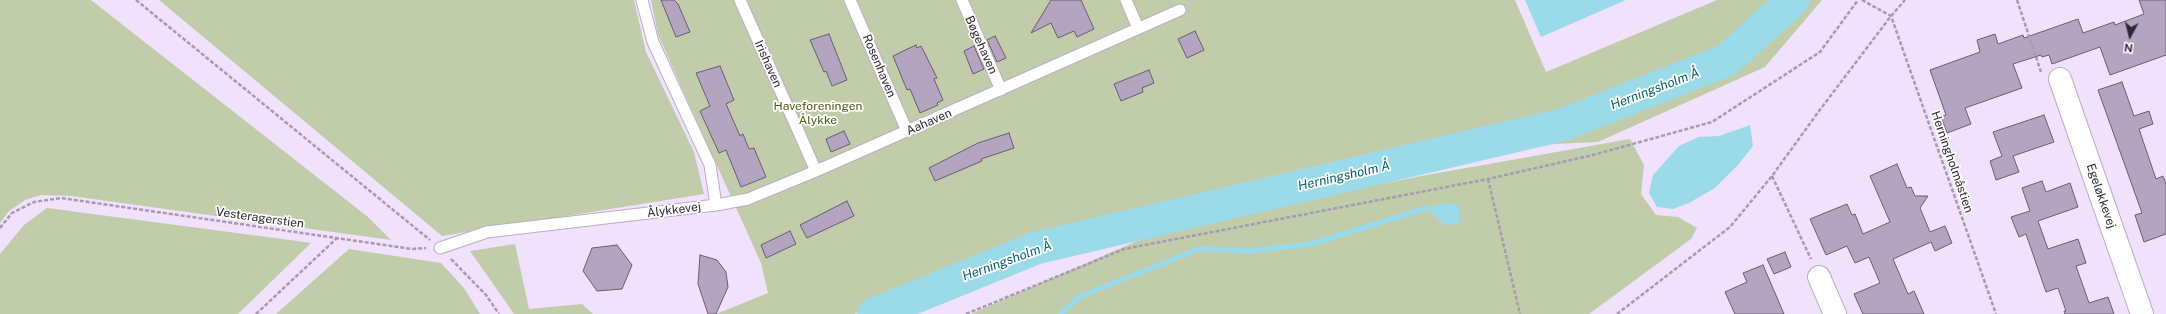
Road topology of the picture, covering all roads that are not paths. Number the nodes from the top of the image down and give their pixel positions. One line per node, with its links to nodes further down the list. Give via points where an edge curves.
1 (642, 0): 12 (lane, Ålykkevej, via 652,42 710,165)
2 (740, 0): 11 (lane, Irishaven)
3 (850, 0): 10 (lane, Rosenhaven)
4 (962, 0): 9 (lane, Bøgehaven)
5 (1126, 0): 7 (lane)
6 (1180, 10): 7 (lane, Aahaven)
7 (1138, 28): 9 (lane, Aahaven)
8 (2060, 79): 16 (street, Egeløkkevej)
9 (1001, 90): 10 (lane, Aahaven)
10 (907, 131): 11 (lane, Aahaven)
11 (816, 171): 12 (lane, Aahaven, via 748,198)
12 (716, 205): 13 (lane, Ålykkevej, via 487,232)
13 (440, 248)
14 (1819, 277): 15 (street)
15 (1834, 314)
16 (2142, 314)

